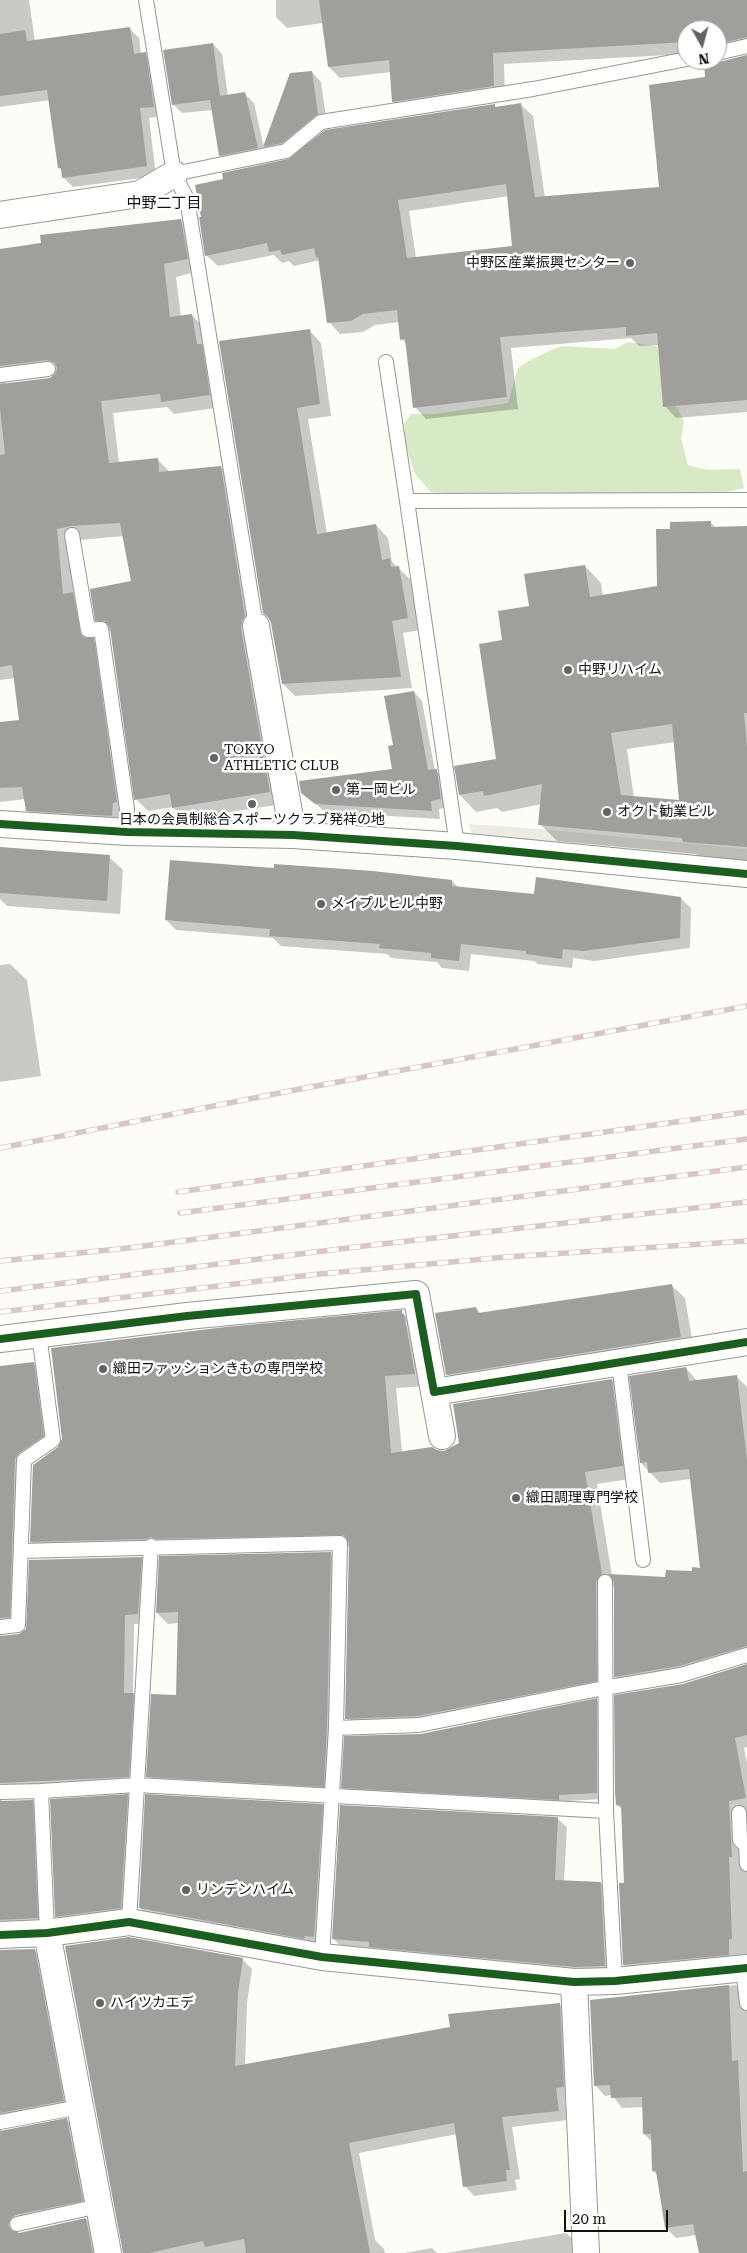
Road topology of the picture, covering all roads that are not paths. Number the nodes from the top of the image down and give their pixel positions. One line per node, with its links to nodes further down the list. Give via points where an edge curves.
1 (146, 0): 5 (lane)
2 (747, 46): 3 (lane)
3 (727, 51)
4 (677, 61): 5 (lane, via 533,89 322,122 286,151)
5 (174, 174): 6 (street, via 140,194); 13 (lane, via 187,199)
6 (0, 215)
7 (386, 362): 11 (lane)
8 (48, 369): 9 (lane)
9 (0, 375)
10 (747, 500): 11 (lane)
11 (407, 501): 17 (lane)
12 (72, 535): 15 (lane, via 88,630 101,629)
13 (256, 626): 16 (street)
14 (0, 824): 15 (street)
15 (127, 832): 16 (street)
16 (293, 835): 17 (street)
17 (457, 846): 18 (street)
18 (747, 874)
19 (40, 1334): 20 (street); 23 (street, via 416,1294); 26 (lane, via 53,1440 24,1460)
20 (0, 1339)
21 (747, 1342): 22 (street)
22 (619, 1363): 23 (street); 27 (lane)
23 (434, 1392): 24 (street)
24 (442, 1436)
25 (151, 1546): 26 (lane); 32 (lane, via 340,1543); 33 (lane)
26 (21, 1550): 29 (lane, via 18,1625)
27 (644, 1560)
28 (605, 1582): 31 (lane)
29 (0, 1627)
30 (747, 1656): 31 (lane, via 681,1675)
31 (604, 1688): 32 (lane, via 419,1725); 37 (lane)
32 (336, 1728): 36 (lane)
33 (137, 1785): 34 (lane); 36 (lane); 40 (lane)
34 (41, 1791): 35 (lane); 41 (lane)
35 (0, 1792)
36 (332, 1794): 37 (lane); 43 (lane)
37 (606, 1811): 46 (lane)
38 (739, 1813): 39 (lane, via 740,1840 746,1845)
39 (747, 1864)
40 (129, 1922): 41 (street); 43 (street)
41 (47, 1933): 42 (street); 48 (street)
42 (0, 1935)
43 (322, 1956): 45 (street)
44 (745, 1968): 46 (street); 47 (lane)
45 (574, 1982): 46 (street); 53 (street)
46 (615, 1982)
47 (747, 2003)
48 (80, 2107): 49 (lane); 50 (street)
49 (0, 2122)
50 (99, 2206): 51 (lane); 52 (street)
51 (17, 2224)
52 (108, 2253)
53 (586, 2253)

